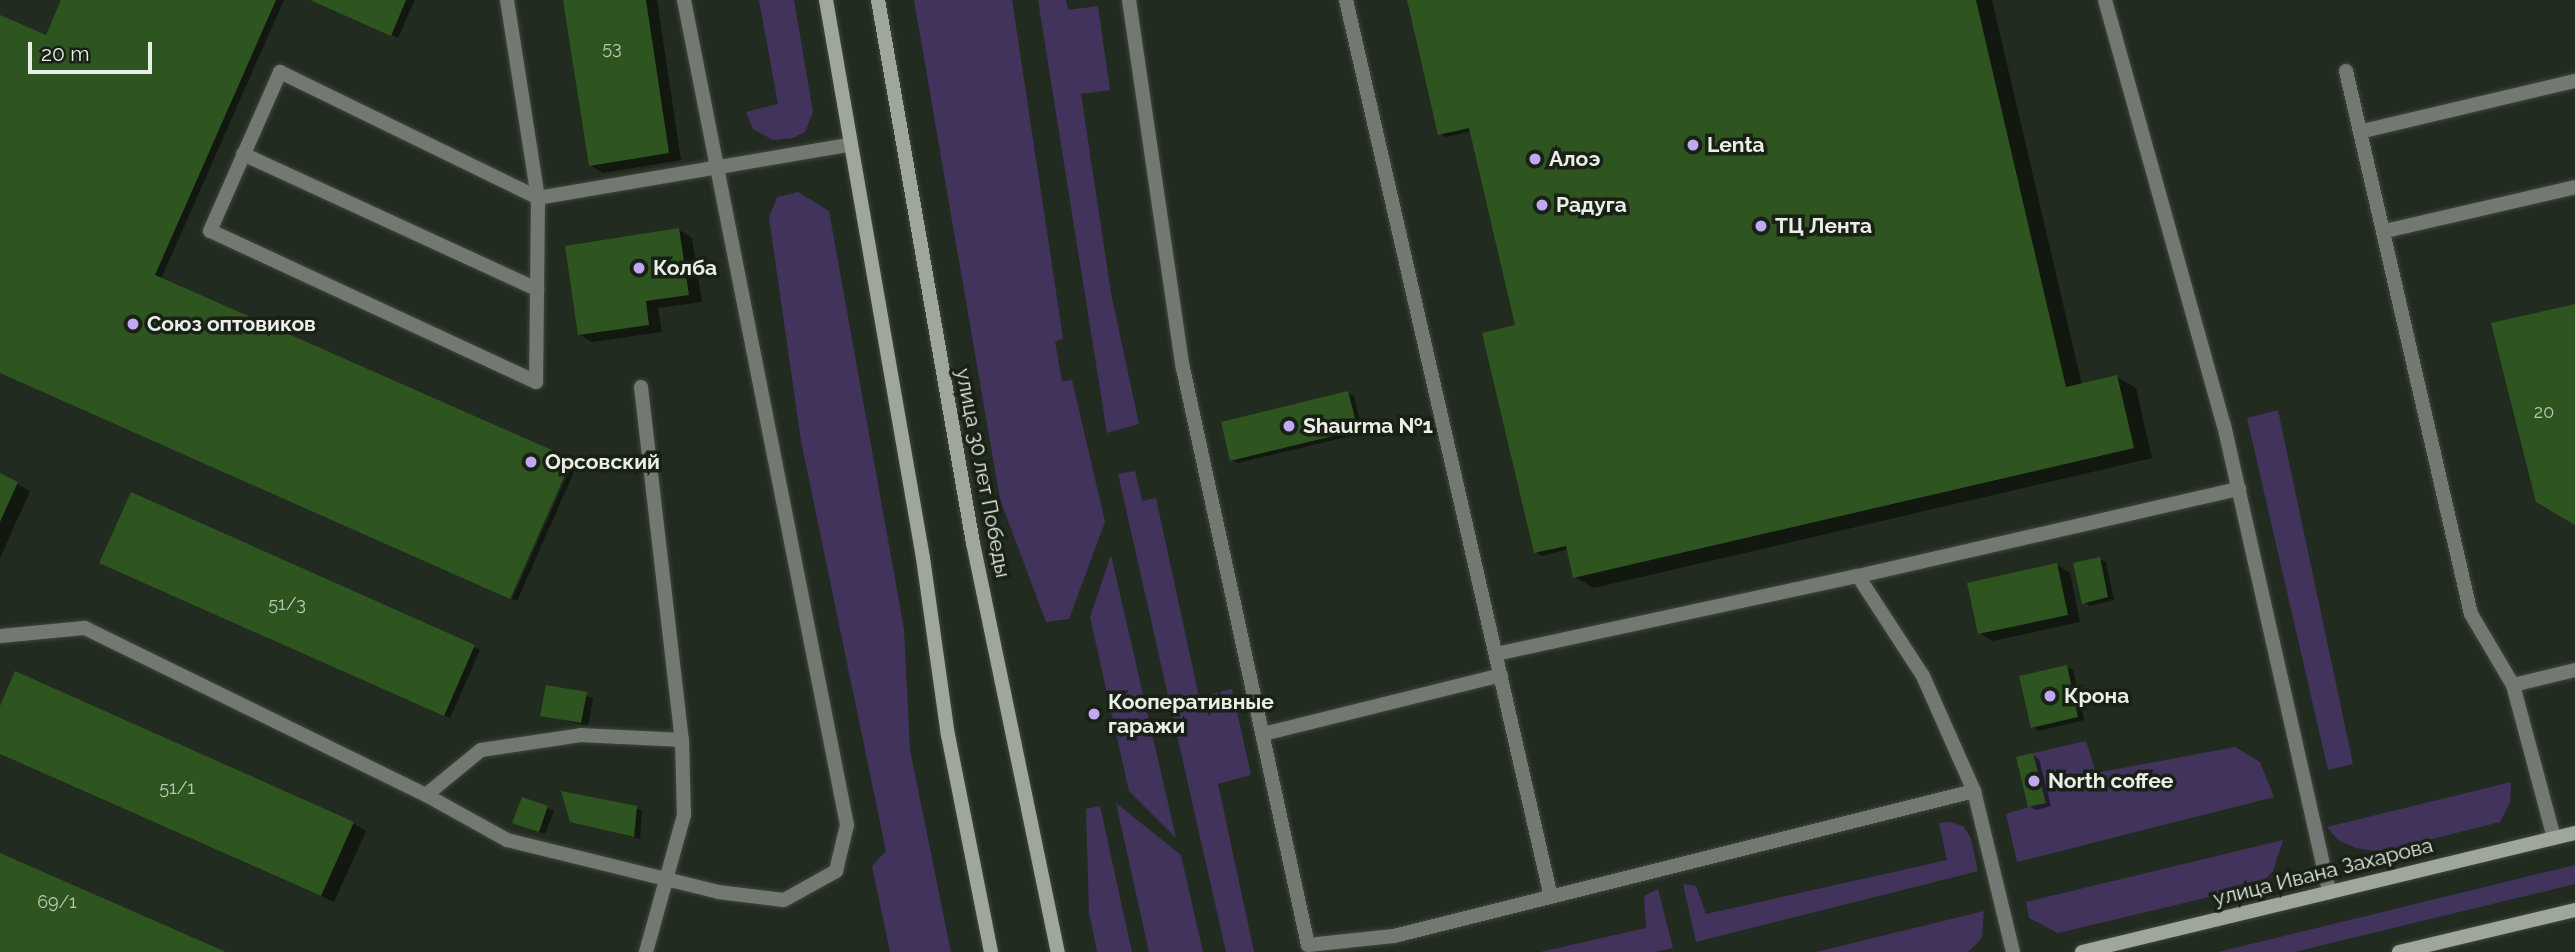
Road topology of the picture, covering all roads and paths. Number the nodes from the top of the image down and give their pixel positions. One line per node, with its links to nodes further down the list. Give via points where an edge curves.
1 (507, 0): 15 (lane)
2 (684, 0): 13 (lane)
3 (826, 0): 11 (main road)
4 (878, 0): 38 (main road, улица 30 лет Победы, via 973,542)
5 (1129, 0): 26 (lane, via 1183,368)
6 (1346, 0): 22 (lane)
7 (2105, 0): 19 (lane)
8 (2346, 71): 10 (lane)
9 (2575, 81): 10 (lane)
10 (2363, 131): 16 (lane)
11 (848, 145): 13 (lane); 37 (main road, via 923,558 948,735)
12 (243, 155): 15 (lane, via 280,72); 17 (lane); 17 (lane, via 209,231 536,382)
13 (715, 167): 15 (lane); 32 (lane, via 848,825 836,871 784,900 718,892)
14 (2575, 187): 16 (lane)
15 (538, 198): 17 (lane)
16 (2385, 231): 25 (lane, via 2471,614)
17 (537, 289)
18 (641, 387): 27 (lane)
19 (2239, 489): 20 (lane); 33 (lane)
20 (1858, 576): 22 (lane); 28 (lane, via 1923,676)
21 (0, 636): 29 (lane, via 85,628)
22 (1496, 654): 24 (lane)
23 (2575, 670): 25 (lane)
24 (1501, 675): 26 (lane); 34 (lane)
25 (2513, 685): 31 (lane)
26 (1263, 734): 34 (lane, via 1308,945 1394,936)
27 (682, 740): 29 (lane, via 581,735 481,750); 32 (lane, via 684,815)
28 (1974, 790): 34 (lane); 39 (lane)
29 (426, 795): 32 (lane, via 507,840)
30 (2575, 833): 31 (main road, улица Ивана Захарова)
31 (2554, 838): 33 (main road, улица Ивана Захарова)
32 (668, 879): 36 (lane)
33 (2329, 892): 40 (main road, улица Ивана Захарова)
34 (1551, 897)
35 (2575, 910): 41 (main road)
36 (646, 952)
37 (991, 952)
38 (1058, 952)
39 (2013, 952)
40 (2082, 952)
41 (2399, 952)

